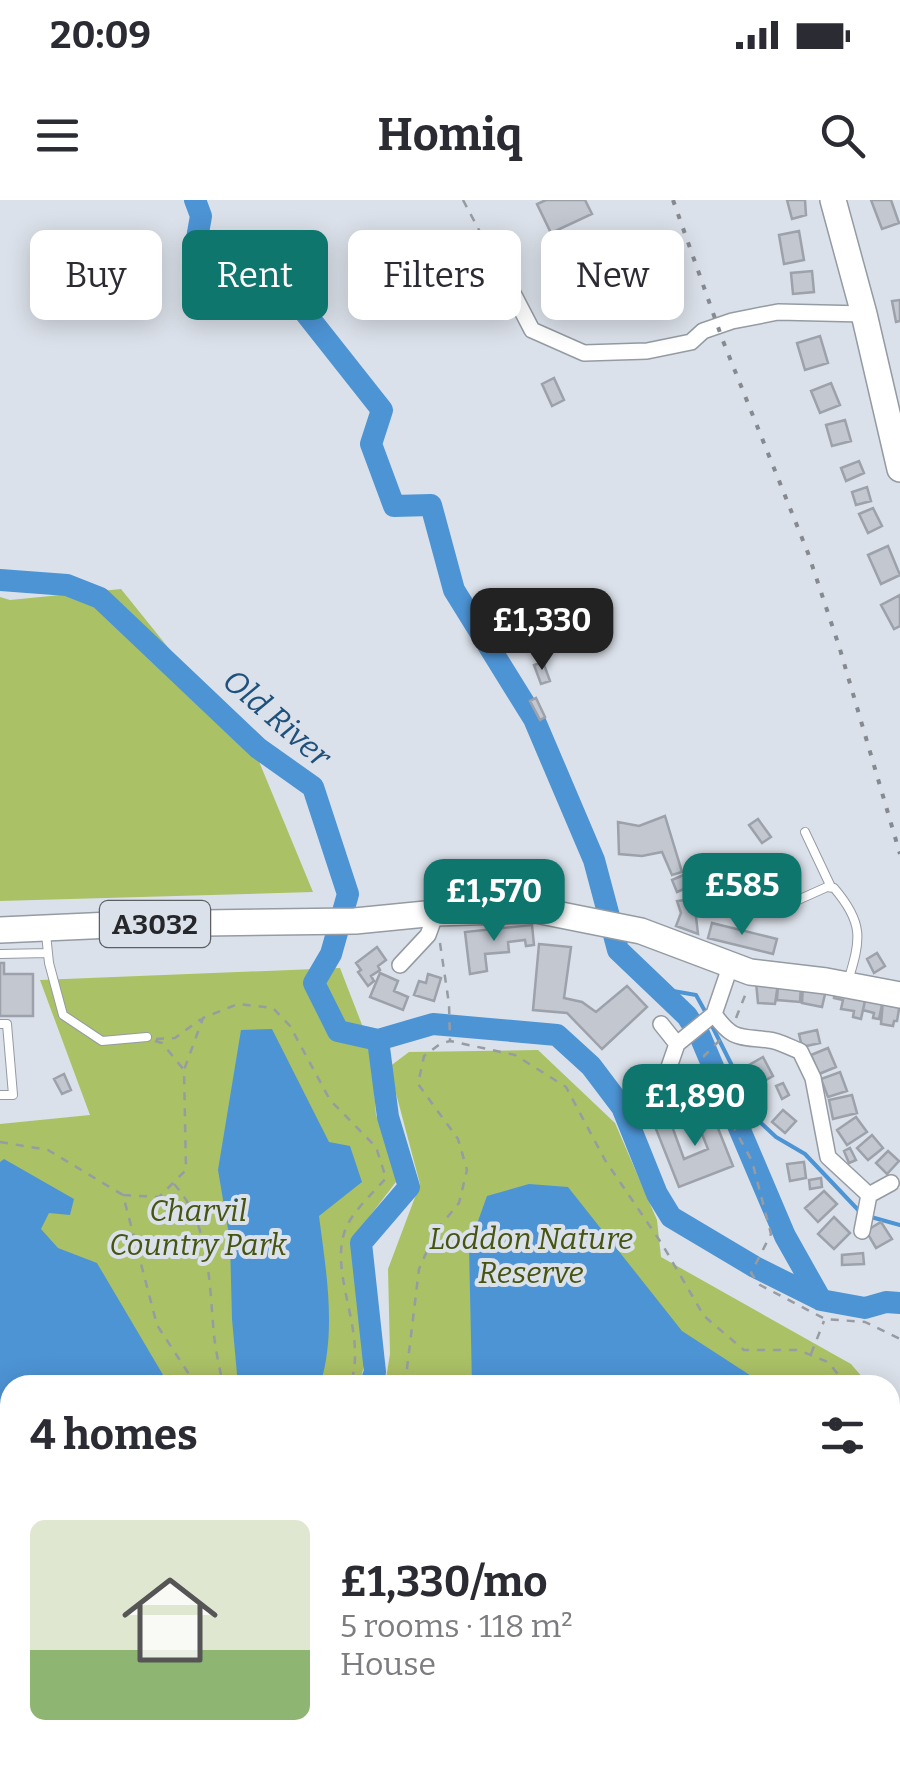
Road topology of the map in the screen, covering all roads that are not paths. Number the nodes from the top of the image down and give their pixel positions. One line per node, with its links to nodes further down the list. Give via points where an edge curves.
1 (833, 200): 3 (main road)
2 (521, 309): 3 (street, via 532,330 584,353 646,352 691,342 732,320 778,312)
3 (864, 314): 4 (main road)
4 (900, 469)
5 (804, 832): 6 (lane)
6 (831, 888): 7 (lane); 14 (lane, via 857,922 859,945)
7 (790, 904)
8 (436, 914): 10 (main road, A3032, via 134,924); 12 (street, via 428,935); 13 (main road, A3032, via 536,910 641,931)
9 (0, 930): 10 (main road, A3032)
10 (47, 941): 11 (lane); 19 (lane, via 63,1016 102,1041)
11 (0, 954)
12 (400, 965)
13 (740, 969): 14 (main road, A3032); 16 (street)
14 (846, 986): 15 (main road, A3032)
15 (900, 996)
16 (712, 1016): 20 (street); 24 (street, via 727,1033 800,1052 813,1078 828,1157)
17 (0, 1024): 22 (lane, via 7,1024 14,1095)
18 (661, 1024): 20 (street)
19 (147, 1037)
20 (680, 1042): 21 (street)
21 (670, 1067)
22 (0, 1095)
23 (892, 1183): 24 (street)
24 (869, 1195): 25 (street)
25 (862, 1231)

